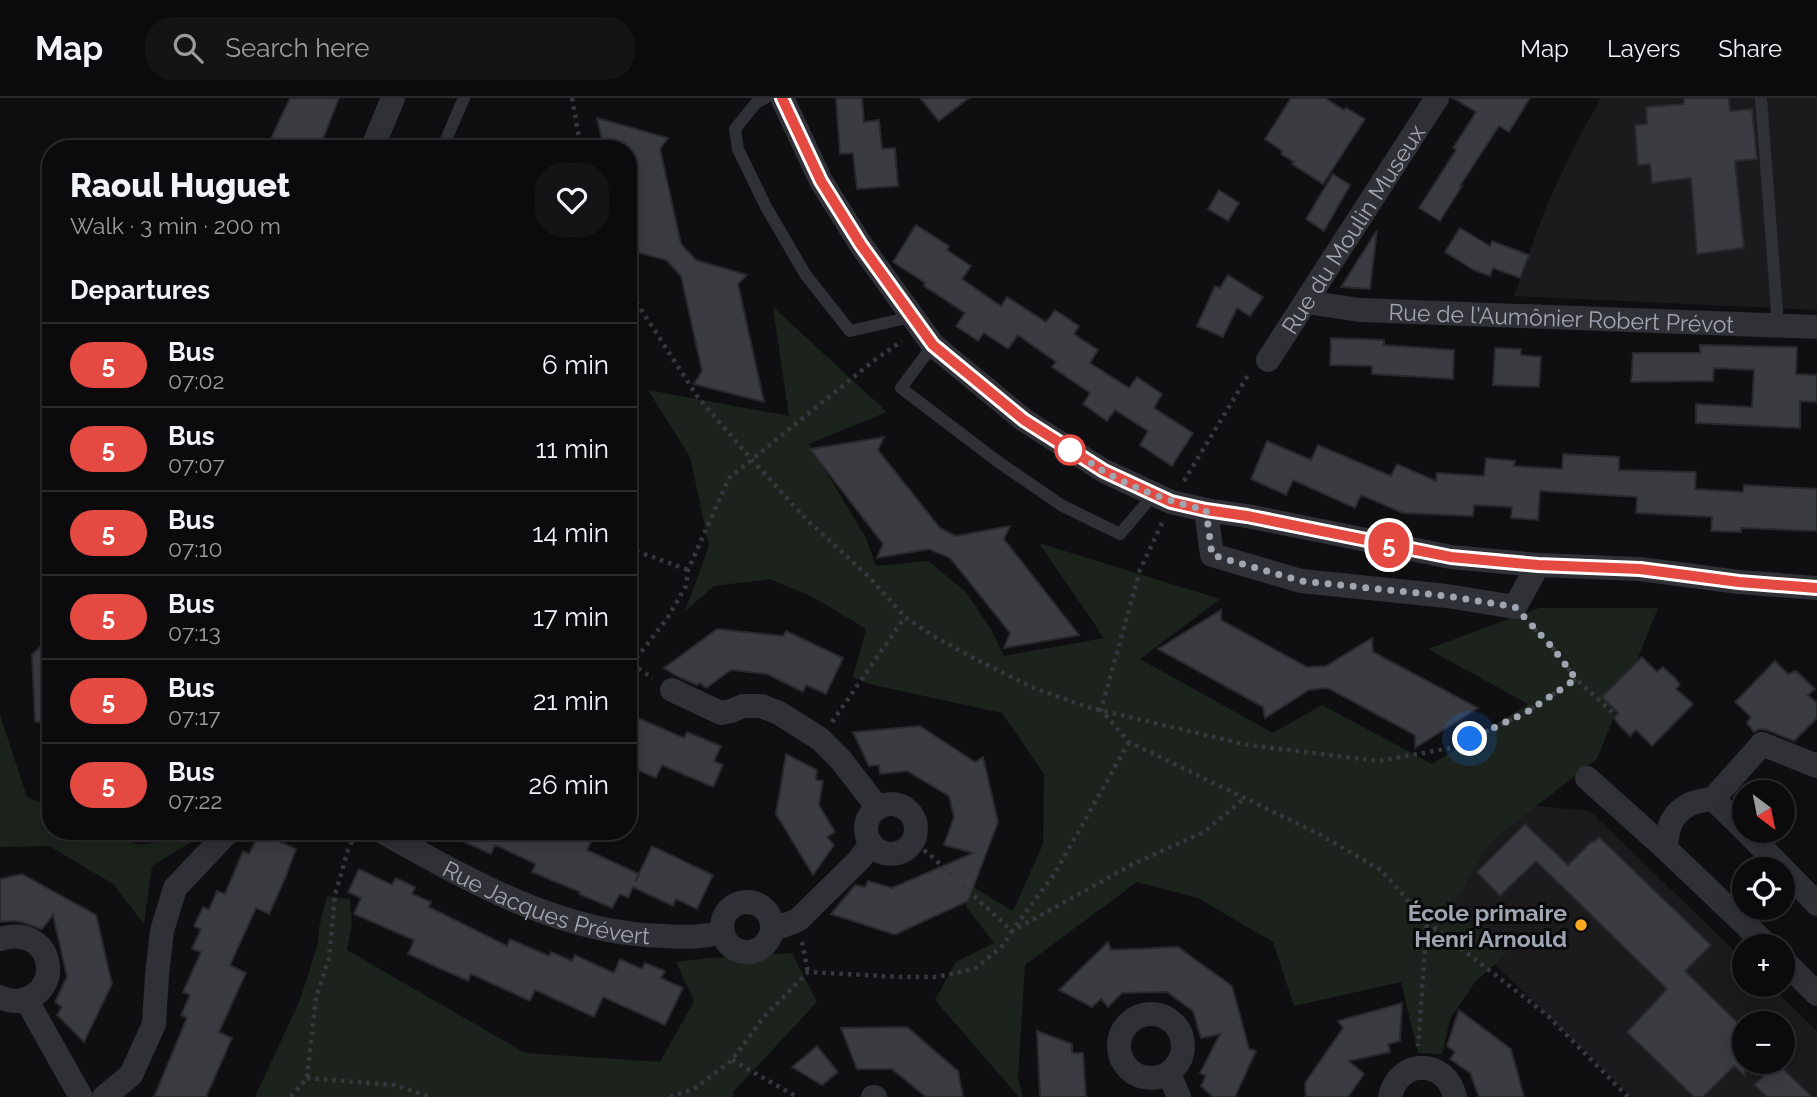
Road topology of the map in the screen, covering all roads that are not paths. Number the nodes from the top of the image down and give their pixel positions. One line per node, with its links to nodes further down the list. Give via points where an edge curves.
1 (393, 98): 7 (street)
2 (464, 98): 8 (lane)
3 (765, 98): 12 (lane, via 735,129 738,149 805,274 850,331)
4 (782, 98): 12 (street, via 821,181)
5 (1437, 98): 9 (street, Rue du Moulin Museux)
6 (1761, 98): 10 (lane)
7 (376, 140)
8 (446, 140)
9 (1306, 302): 10 (street, Rue de l'Aumônier Robert Prévot, via 1360,310); 13 (street, Rue du Moulin Museux)
10 (1778, 325): 11 (street, Rue de l'Aumônier Robert Prévot)
11 (1817, 327)
12 (922, 330): 14 (street, via 1024,420 1104,471); 14 (lane, via 901,388 997,461 1061,505 1120,534)
13 (1268, 360)
14 (1154, 494): 15 (street)
15 (1206, 510): 16 (street, via 1451,557); 16 (street, via 1212,555 1301,581 1515,607)
16 (1538, 565): 17 (street, via 1640,569)
17 (1817, 588)
18 (672, 690): 22 (street, via 721,713 743,706 779,713 841,760)
19 (1817, 766): 21 (street, via 1762,744)
20 (1587, 778): 28 (street)
21 (1713, 799): 23 (street); 28 (street, via 1686,806 1672,820)
22 (878, 808): 26 (street, via 868,821); 26 (street, via 902,806 914,818 916,835 913,843 892,855)
23 (1732, 818)
24 (219, 840): 40 (street, via 174,888 162,931 154,1024 131,1075)
25 (399, 840): 31 (street, Rue Jacques Prévert, via 512,901 574,923 639,936 703,937)
26 (871, 844): 30 (street, via 798,920)
27 (1758, 844): 29 (street)
28 (1665, 848): 32 (street)
29 (1817, 904)
30 (772, 930): 31 (street, via 766,944 752,952 737,950); 31 (street, via 768,913 746,903 737,904 725,916)
31 (723, 932)
32 (1755, 934)
33 (0, 940): 37 (street, via 21,936 40,946 46,955 43,986)
34 (1795, 972): 35 (street)
35 (1817, 994)
36 (0, 997): 37 (street)
37 (26, 999): 39 (street)
38 (1168, 1074): 41 (street)
39 (81, 1097)
40 (104, 1097)
41 (1179, 1097)
42 (1390, 1097): 43 (street, via 1398,1079 1417,1068 1446,1077)
43 (1455, 1097)

